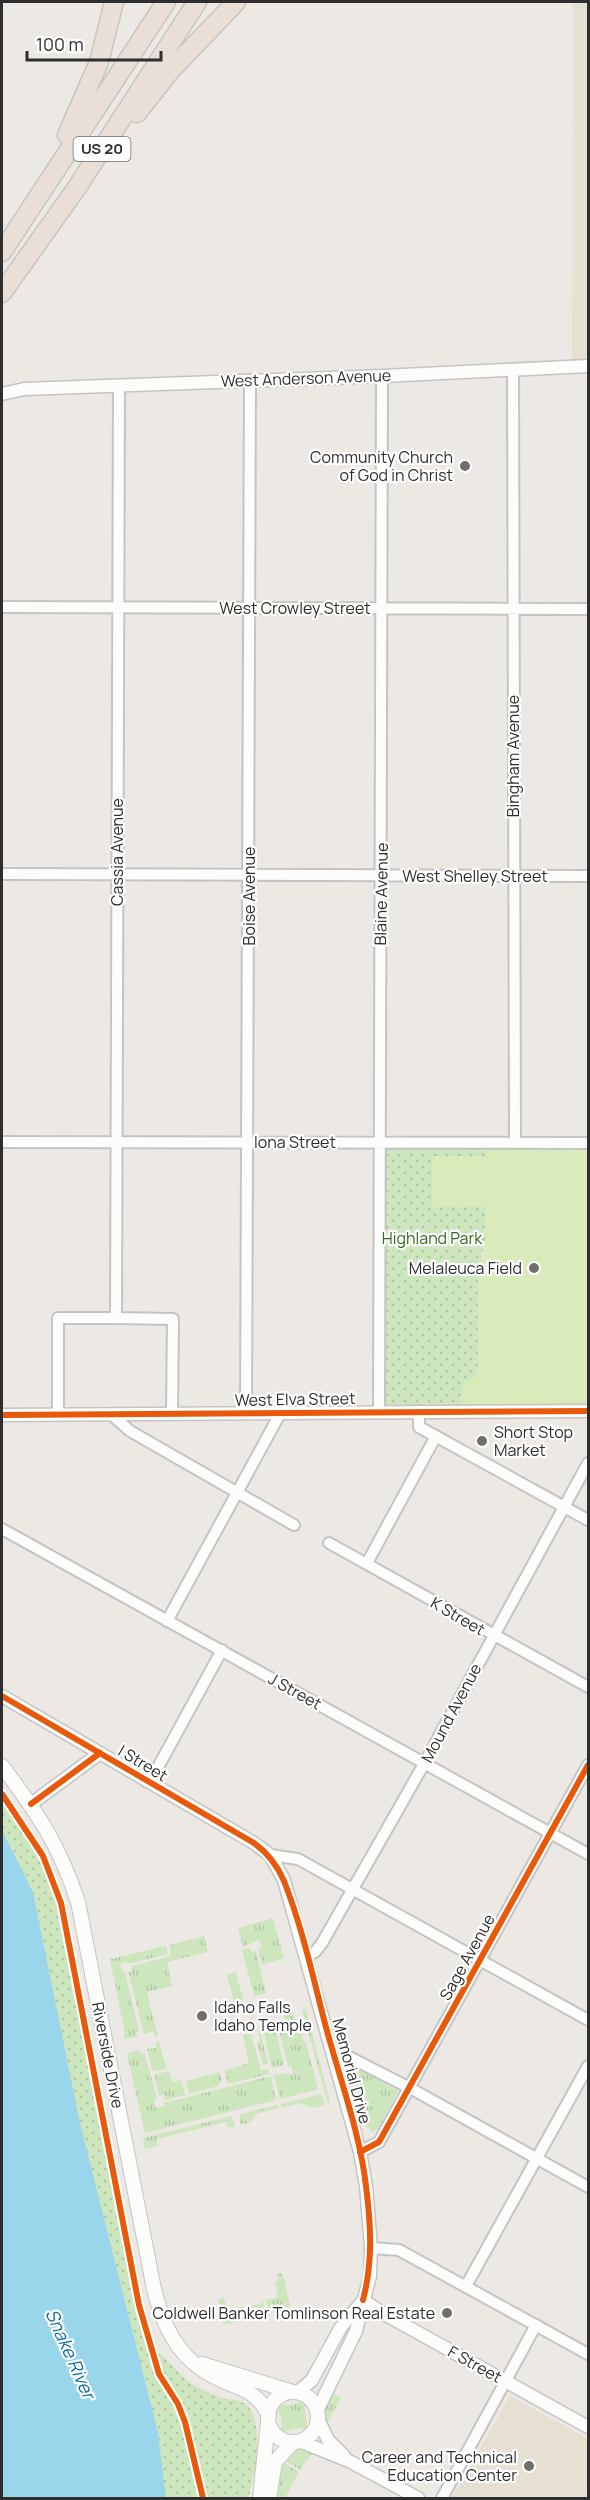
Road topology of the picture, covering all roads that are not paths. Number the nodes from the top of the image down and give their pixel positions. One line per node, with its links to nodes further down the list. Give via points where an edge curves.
1 (114, 2): 6 (highway, via 99,62)
2 (166, 2): 6 (highway, US 20)
3 (197, 2): 5 (highway, US 20)
4 (236, 2): 5 (highway, via 171,70)
5 (76, 189): 8 (highway, US 20)
6 (35, 201): 7 (highway, US 20)
7 (2, 252)
8 (2, 293)
9 (588, 366): 10 (street, West Anderson Avenue)
10 (513, 369): 11 (street, West Anderson Avenue); 19 (street, Bingham Avenue)
11 (382, 376): 12 (street, West Anderson Avenue); 18 (street, Blaine Avenue)
12 (250, 380): 13 (street, West Anderson Avenue); 17 (street, Boise Avenue)
13 (119, 387): 14 (street, West Anderson Avenue, via 24,389); 16 (street, Cassia Avenue)
14 (2, 394)
15 (2, 607): 16 (street, West Crowley Street)
16 (117, 607): 17 (street, West Crowley Street); 22 (street, Cassia Avenue)
17 (249, 608): 18 (street, West Crowley Street); 23 (street, Boise Avenue)
18 (381, 608): 19 (street, West Crowley Street); 24 (street, Blaine Avenue)
19 (513, 608): 20 (street, West Crowley Street); 25 (street, Bingham Avenue)
20 (588, 609)
21 (2, 874): 22 (street, West Shelley Street)
22 (117, 874): 23 (street, West Shelley Street); 28 (street, Cassia Avenue)
23 (249, 875): 24 (street, West Shelley Street); 29 (street, Boise Avenue)
24 (381, 875): 25 (street, West Shelley Street); 30 (street, Blaine Avenue)
25 (513, 876): 26 (street, West Shelley Street); 31 (street, Bingham Avenue)
26 (588, 876)
27 (2, 1142): 28 (street, Iona Street)
28 (117, 1142): 29 (street, Iona Street); 33 (street, Cassia Avenue)
29 (248, 1142): 30 (street, Iona Street); 38 (street, Boise Avenue)
30 (379, 1142): 31 (street, Iona Street); 37 (street, Blaine Avenue)
31 (515, 1143): 32 (street, Iona Street)
32 (588, 1143)
33 (116, 1318): 39 (street, via 173,1319); 41 (street, via 58,1318)
34 (419, 1411): 35 (street, West Elva Street); 37 (street, West Elva Street); 43 (street, via 419,1426)
35 (588, 1411)
36 (281, 1412): 37 (street, West Elva Street); 38 (street, West Elva Street); 45 (street)
37 (379, 1412)
38 (246, 1413): 39 (street, West Elva Street)
39 (172, 1414): 42 (street, West Elva Street)
40 (2, 1415): 41 (street, West Elva Street)
41 (58, 1415): 42 (street, West Elva Street)
42 (112, 1415): 45 (street, via 130,1431)
43 (436, 1436): 46 (street); 51 (street)
44 (588, 1463): 46 (street, Mound Avenue)
45 (238, 1494): 48 (street); 52 (street)
46 (565, 1507): 47 (street); 53 (street, Mound Avenue)
47 (588, 1520)
48 (294, 1526)
49 (2, 1529): 52 (street, J Street)
50 (329, 1543): 51 (street, K Street)
51 (367, 1563): 53 (street, K Street)
52 (167, 1620): 54 (street, J Street)
53 (493, 1635): 55 (street, K Street); 58 (street, Mound Avenue)
54 (222, 1650): 58 (street, J Street); 61 (street)
55 (588, 1687)
56 (2, 1696): 57 (street, I Street)
57 (100, 1753): 61 (street, I Street); 62 (street)
58 (424, 1764): 63 (street, J Street); 66 (street, Mound Avenue)
59 (588, 1765): 63 (street, Sage Avenue)
60 (2, 1766): 62 (main road, Riverside Drive)
61 (147, 1782): 65 (street, I Street)
62 (31, 1804): 81 (main road, Riverside Drive, via 66,1866 78,1902 158,2304)
63 (550, 1833): 64 (street, J Street); 68 (street, Sage Avenue)
64 (588, 1854)
65 (270, 1855): 66 (street, I Street, via 298,1859); 67 (street, Memorial Drive, via 284,1881)
66 (352, 1890): 67 (street, Mound Avenue, via 322,1943); 68 (street, I Street)
67 (306, 1955): 70 (street, Memorial Drive)
68 (480, 1960): 69 (street, I Street); 72 (street, Sage Avenue)
69 (588, 2020)
70 (335, 2060): 72 (street, via 349,2057); 73 (street, Memorial Drive)
71 (588, 2066): 74 (street)
72 (410, 2088): 73 (street, Sage Avenue, via 379,2142); 74 (street)
73 (360, 2152): 76 (street, Memorial Drive)
74 (537, 2158): 75 (street); 77 (street)
75 (588, 2187)
76 (371, 2248): 77 (street, via 399,2250); 78 (street, Memorial Drive, via 370,2276)
77 (466, 2286): 79 (street)
78 (363, 2300): 82 (street, F Street); 83 (street, Memorial Drive, via 341,2327 312,2380); 84 (street, Memorial Drive, via 356,2331)
79 (536, 2325): 80 (street); 82 (street)
80 (588, 2354)
81 (184, 2355): 83 (main road); 85 (main road, Riverside Drive, via 214,2377 249,2391 264,2406)
82 (506, 2381): 86 (street, F Street); 92 (street)
83 (296, 2393): 84 (main road, via 310,2399); 85 (main road, via 276,2400)
84 (318, 2415): 87 (main road, via 312,2433); 88 (street, via 328,2440)
85 (269, 2418): 87 (main road, via 273,2432); 89 (main road)
86 (588, 2427)
87 (296, 2442): 88 (street); 90 (main road, via 275,2462)
88 (350, 2461): 91 (street)
89 (260, 2499)
90 (269, 2499)
91 (418, 2499)
92 (442, 2499)

